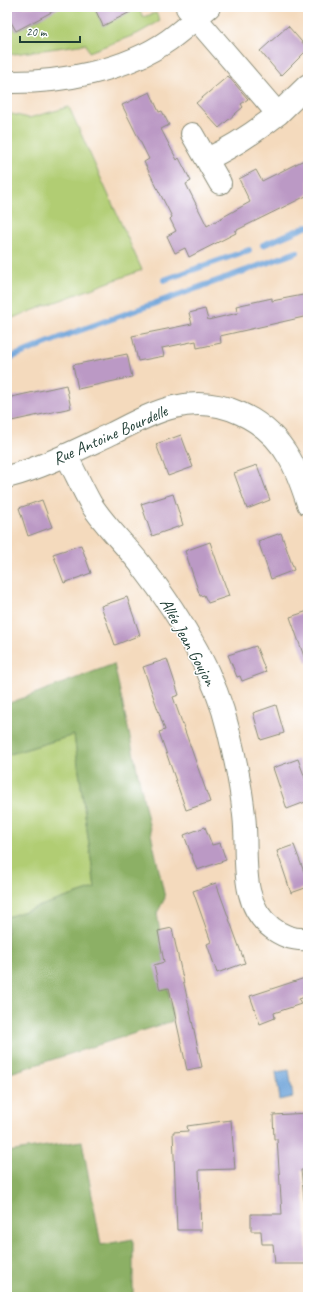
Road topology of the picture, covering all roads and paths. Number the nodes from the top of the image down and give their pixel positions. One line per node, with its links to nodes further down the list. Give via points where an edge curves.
1 (197, 11): 2 (street, via 168,41 137,57 98,72 63,79); 4 (street)
2 (7, 82)
3 (308, 86): 4 (street)
4 (278, 114): 6 (street, via 233,147)
5 (192, 134): 6 (street)
6 (207, 159): 7 (street)
7 (220, 183)
8 (66, 455): 9 (street, Rue Antoine Bourdelle); 10 (street, Rue Antoine Bourdelle, via 149,415 175,407 202,404 228,408 250,417 274,437 290,459); 11 (street, Allée Jean Goujon, via 92,504 140,564 182,625 203,661 216,692 228,727 238,773 245,816 250,893 254,909 266,924 279,934 296,940)
9 (7, 477)
10 (308, 504)
11 (308, 939)

